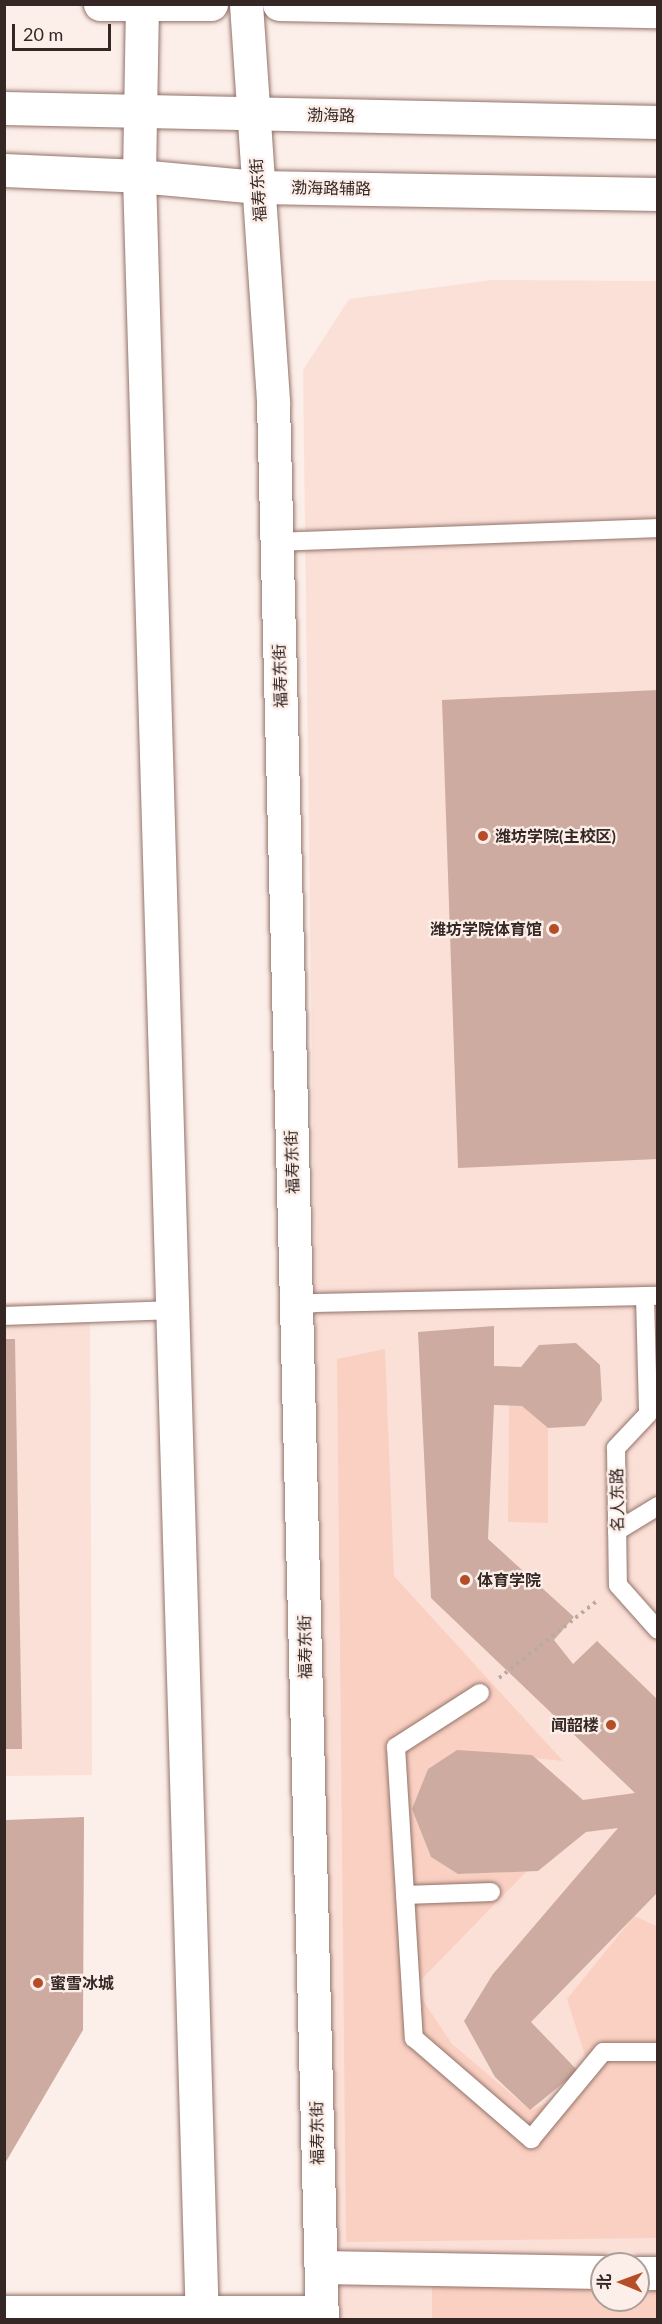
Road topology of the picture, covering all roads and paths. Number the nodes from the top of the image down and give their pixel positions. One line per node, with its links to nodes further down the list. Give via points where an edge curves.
1 (100, 4): 5 (main road)
2 (211, 4): 5 (main road)
3 (246, 4): 9 (main road, 福寿东街)
4 (279, 4): 6 (main road)
5 (142, 5): 8 (main road)
6 (657, 11)
7 (4, 108): 8 (main road, 渤海路)
8 (138, 113): 9 (main road, 渤海路); 12 (main road)
9 (252, 114): 10 (main road, 渤海路); 13 (main road, 福寿东街)
10 (657, 122)
11 (4, 170): 12 (main road, 渤海路辅路)
12 (139, 176): 13 (main road, 渤海路辅路); 19 (main road)
13 (258, 187): 14 (main road, 渤海路辅路); 16 (main road, 福寿东街, via 273,402)
14 (657, 194)
15 (657, 528): 16 (lane)
16 (276, 542): 18 (main road, 福寿东街)
17 (651, 1296): 18 (lane); 22 (lane, 名人东路, via 648,1414 616,1448)
18 (296, 1306): 29 (main road, 福寿东街)
19 (174, 1310): 20 (lane); 32 (main road)
20 (4, 1316)
21 (657, 1506): 22 (lane)
22 (617, 1531): 23 (lane, 名人东路)
23 (618, 1585): 24 (lane); 25 (path)
24 (657, 1630)
25 (480, 1693): 27 (lane, via 396,1748)
26 (491, 1892): 27 (lane)
27 (405, 1895): 28 (lane, via 414,2038 531,2139 603,2052)
28 (657, 2052)
29 (321, 2267): 30 (main road); 33 (main road, 福寿东街)
30 (590, 2272)
31 (4, 2312): 32 (main road)
32 (202, 2315): 33 (main road)
33 (322, 2316)

